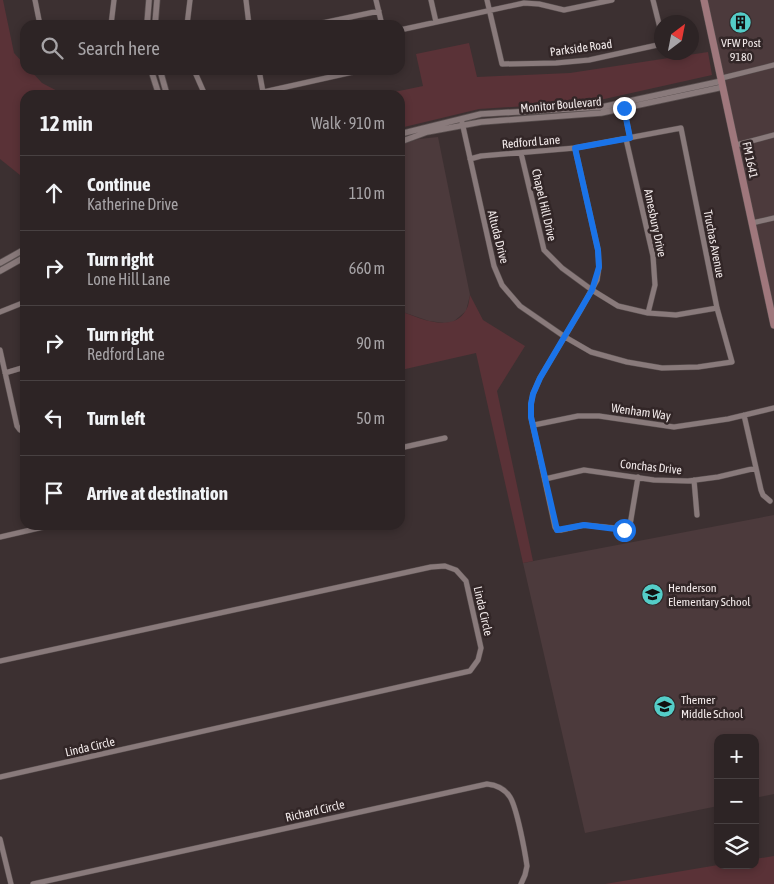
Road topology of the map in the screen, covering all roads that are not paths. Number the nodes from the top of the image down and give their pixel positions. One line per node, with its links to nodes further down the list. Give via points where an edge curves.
1 (35, 0): 18 (street)
2 (114, 0): 19 (street)
3 (148, 0): 20 (street)
4 (157, 0): 21 (street)
5 (190, 0): 22 (street)
6 (246, 0): 23 (street)
7 (376, 0): 15 (street)
8 (432, 0): 26 (street)
9 (487, 0): 16 (street)
10 (612, 0): 13 (street)
11 (653, 0): 17 (street)
12 (704, 0): 35 (main road, FM 1641 / FM 1641)
13 (599, 1): 14 (street, via 564,10)
14 (539, 2): 16 (street)
15 (379, 11): 24 (street); 25 (street)
16 (490, 11): 26 (street); 28 (street, Parkside Road, via 502,64 589,60)
17 (657, 15)
18 (39, 20)
19 (112, 20)
20 (146, 20)
21 (155, 20)
22 (188, 20)
23 (248, 20)
24 (337, 20)
25 (381, 20)
26 (436, 22): 27 (street)
27 (405, 29)
28 (654, 46)
29 (774, 65): 35 (street)
30 (153, 75): 36 (street)
31 (161, 75): 37 (street)
32 (196, 75): 38 (street)
33 (259, 75): 39 (street)
34 (340, 75): 40 (street)
35 (722, 82): 41 (street, Monitor Boulevard); 48 (main road, FM 1641 / FM 1641)
36 (157, 90)
37 (166, 90)
38 (203, 90)
39 (263, 90)
40 (272, 90)
41 (623, 105): 42 (street, Monitor Boulevard, via 601,113); 46 (street, Amesbury Drive)
42 (462, 122): 44 (street, Monitor Boulevard); 47 (street, Monitor Boulevard); 51 (street, Altuda Drive)
43 (681, 128): 46 (street, Redford Lane); 60 (street, Truchas Avenue)
44 (405, 133)
45 (774, 135): 48 (street)
46 (628, 138): 49 (street, Redford Lane); 62 (street, Amesbury Drive, via 653,256 655,285)
47 (405, 140)
48 (736, 145): 53 (main road, FM 1641 / FM 1641)
49 (575, 148): 50 (street, Redford Lane); 58 (street, via 598,250 599,267)
50 (521, 153): 51 (street, Redford Lane); 58 (street, Chapel Hill Drive, via 544,250)
51 (470, 160): 64 (street, Altuda Drive, via 498,279 520,306)
52 (774, 218): 53 (street)
53 (752, 223): 63 (main road, FM 1641 / FM 1641)
54 (20, 253): 56 (street)
55 (20, 261): 57 (street)
56 (0, 264)
57 (0, 271)
58 (592, 290): 62 (street, Chapel Hill Drive, via 618,306); 64 (street)
59 (20, 304): 61 (street)
60 (717, 308): 62 (street, Chapel Hill Drive, via 676,316); 66 (street, Truchas Avenue)
61 (0, 312)
62 (648, 313)
63 (774, 326)
64 (565, 337): 66 (street, Altuda Drive, via 591,352 662,368); 72 (street, via 533,394 531,411)
65 (0, 350): 68 (street)
66 (732, 362)
67 (20, 368): 68 (street)
68 (5, 373): 71 (street)
69 (774, 408): 70 (street, Wenham Way)
70 (744, 415): 72 (street, Wenham Way, via 674,427 599,416 578,416); 75 (street)
71 (20, 424)
72 (534, 425): 77 (street)
73 (445, 438): 74 (street)
74 (405, 447)
75 (756, 468): 78 (street, Conchas Drive); 79 (street, via 763,496)
76 (638, 477): 77 (street, Conchas Drive, via 584,470); 77 (street, via 628,528 624,530 584,525 557,530); 78 (street, Conchas Drive)
77 (545, 478)
78 (694, 480): 80 (street)
79 (770, 501)
80 (697, 515)
81 (30, 530): 82 (street)
82 (0, 537)
83 (0, 660): 84 (street, Linda Circle, via 445,566 456,570 466,581 481,648 470,671)
84 (0, 777)
85 (0, 839): 86 (street)
86 (11, 884)
87 (33, 884): 88 (street, Richard Circle, via 486,784 495,785 510,796 527,866)
88 (521, 884)

